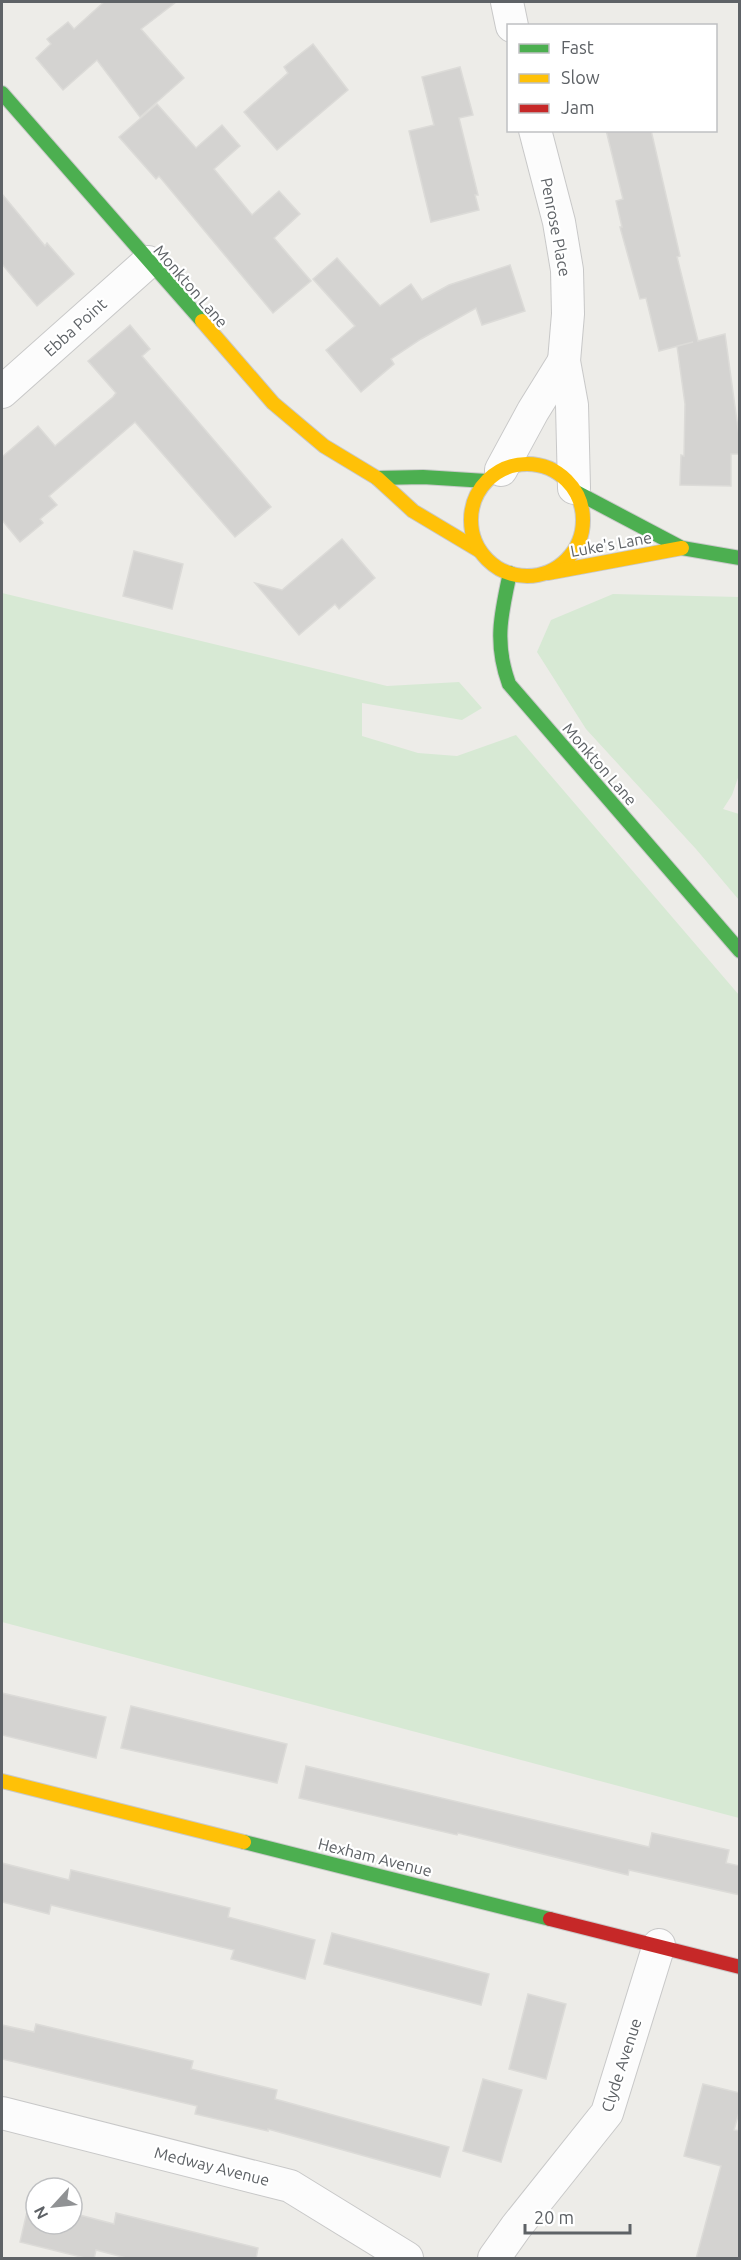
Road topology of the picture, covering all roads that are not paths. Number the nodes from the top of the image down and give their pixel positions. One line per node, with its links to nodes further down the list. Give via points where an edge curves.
1 (507, 2): 2 (street)
2 (512, 24)
3 (2, 93): 5 (street, Monkton Lane)
4 (536, 132): 6 (street, Penrose Place, via 567,270)
5 (148, 262): 7 (street, Ebba Point); 9 (street, Monkton Lane, via 273,403 324,447)
6 (564, 361): 8 (street, Penrose Place); 10 (street, Penrose Place, via 572,405)
7 (2, 392)
8 (494, 475): 9 (street); 10 (street, via 517,464 541,466 563,476); 12 (street, via 476,496 471,515 472,534)
9 (377, 478): 12 (street, Monkton Lane, via 413,511)
10 (575, 490): 11 (street, Luke's Lane); 15 (street, via 582,507 580,539 572,554)
11 (682, 548): 13 (street, Luke's Lane); 15 (street, Luke's Lane)
12 (480, 551): 14 (street, via 493,565)
13 (740, 558)
14 (510, 573): 15 (street); 16 (street, Monkton Lane, via 498,644 509,684)
15 (547, 573)
16 (740, 951)
17 (2, 1781): 18 (street, Hexham Avenue)
18 (659, 1945): 19 (street, Hexham Avenue); 22 (street, Clyde Avenue, via 607,2113)
19 (740, 1967)
20 (2, 2113): 21 (street, Medway Avenue, via 290,2186)
21 (407, 2259)
22 (494, 2259)

